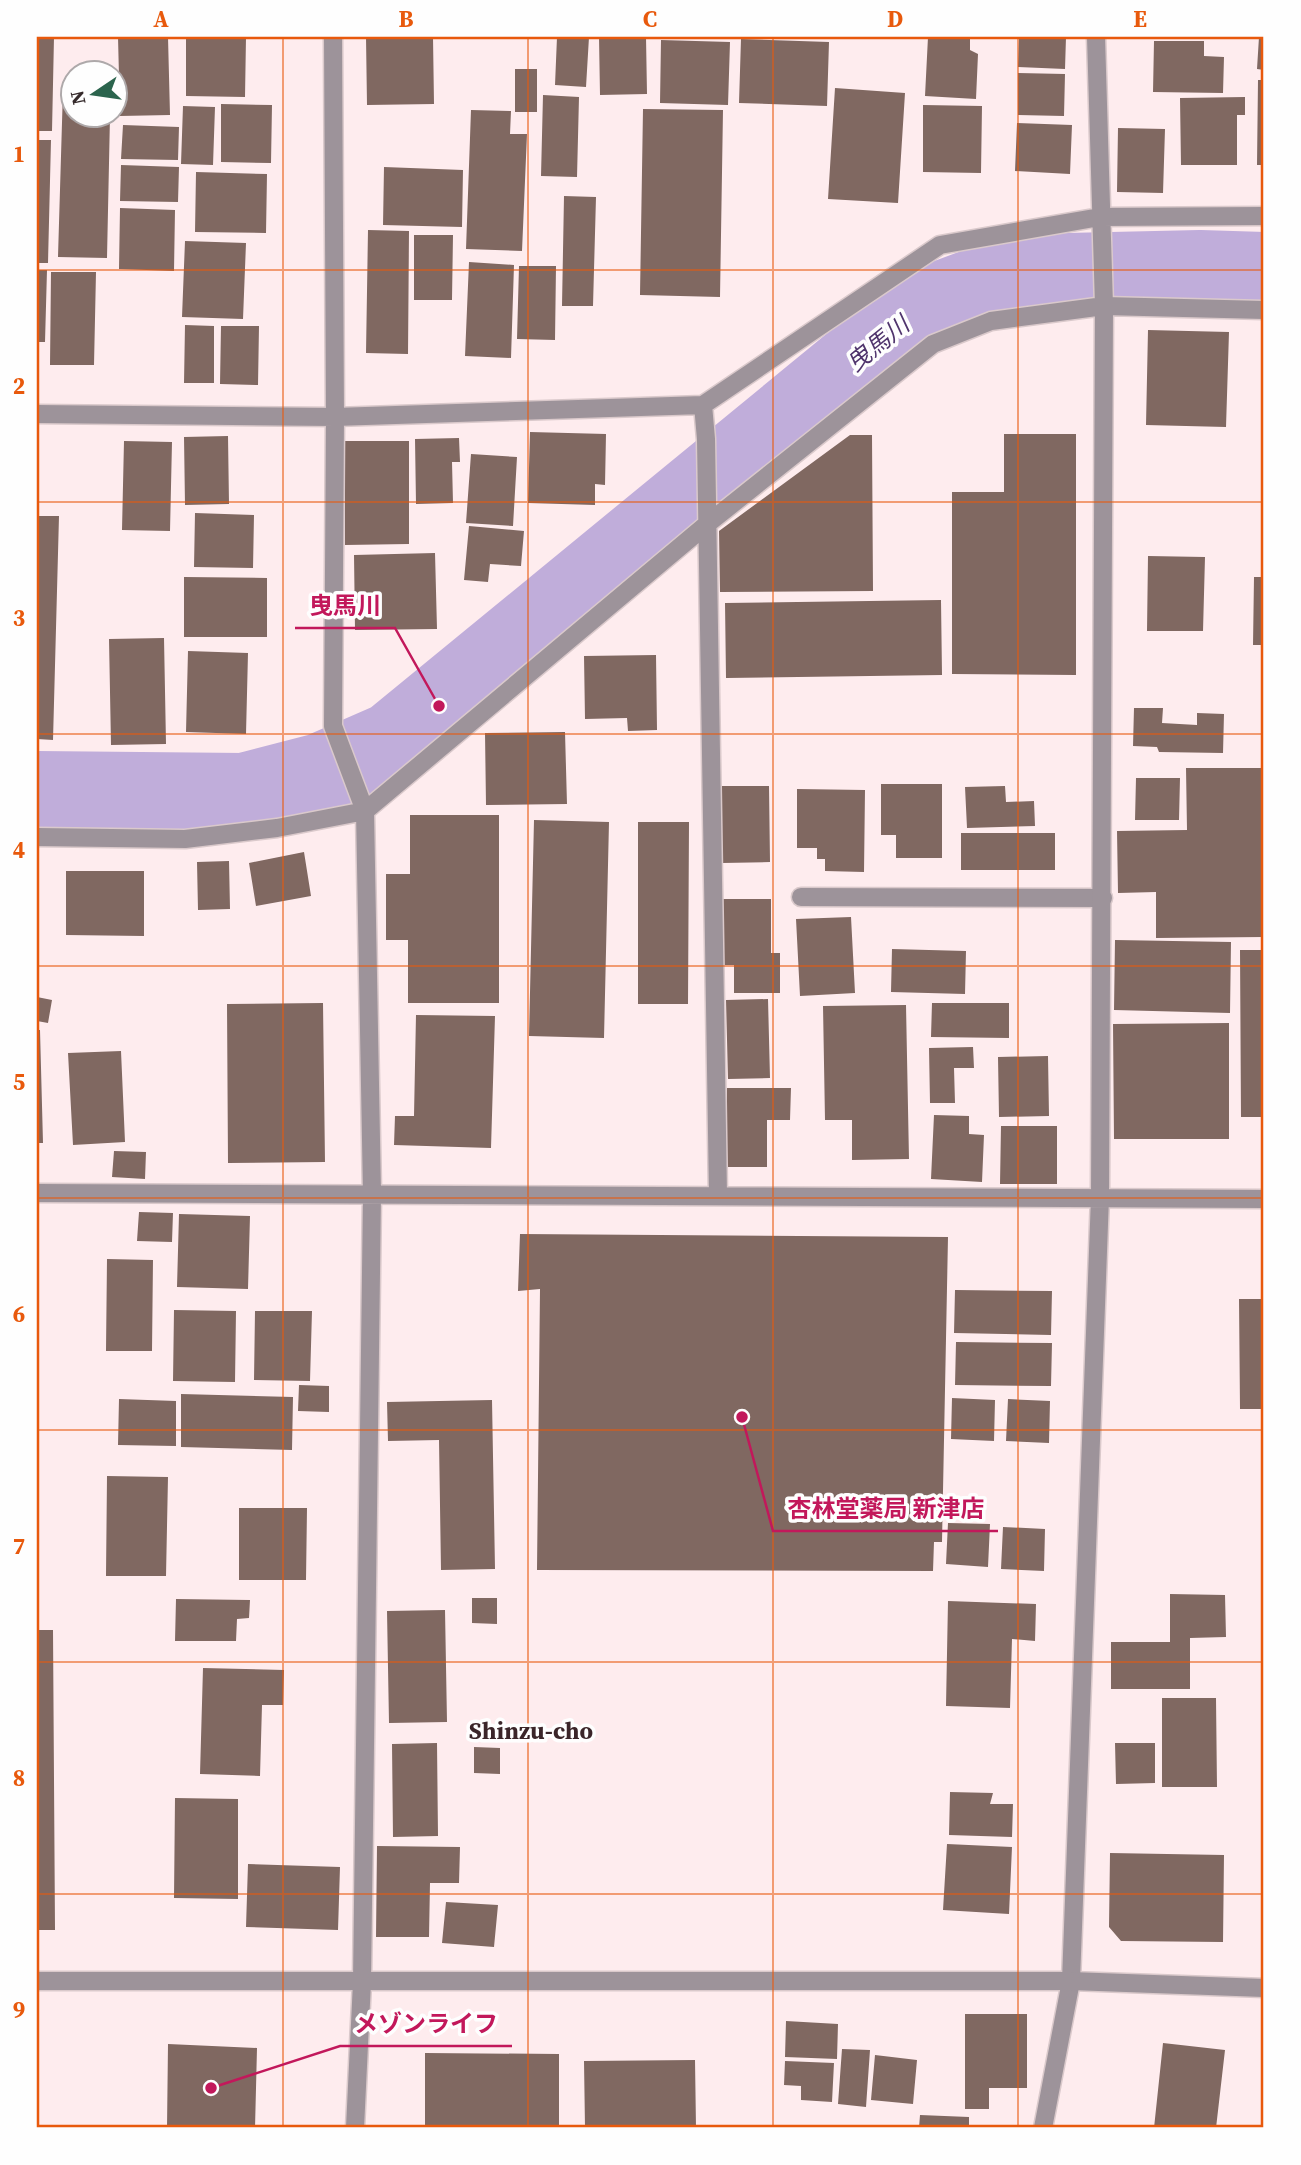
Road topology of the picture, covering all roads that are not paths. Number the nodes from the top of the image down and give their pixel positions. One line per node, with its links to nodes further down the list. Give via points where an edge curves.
1 (333, 37): 9 (street)
2 (1096, 37): 4 (street)
3 (1264, 216): 4 (street)
4 (1100, 217): 5 (street); 7 (street, via 940,245)
5 (1103, 301): 6 (street); 10 (street, via 991,321 933,344); 14 (street)
6 (1264, 310)
7 (703, 405): 9 (street); 10 (street)
8 (37, 414): 9 (street)
9 (335, 417): 11 (street, via 333,726)
10 (706, 523): 11 (street); 17 (street)
11 (365, 811): 12 (street, via 185,839); 16 (street)
12 (37, 837)
13 (801, 898): 14 (street)
14 (1103, 898): 18 (street)
15 (37, 1193): 16 (street)
16 (372, 1194): 17 (street); 22 (street)
17 (718, 1195): 18 (street)
18 (1101, 1197): 19 (street); 21 (street)
19 (1264, 1199)
20 (37, 1980): 22 (street)
21 (1071, 1981): 22 (street); 23 (street); 25 (street)
22 (362, 1982): 24 (street)
23 (1264, 1988)
24 (355, 2128)
25 (1043, 2128)

